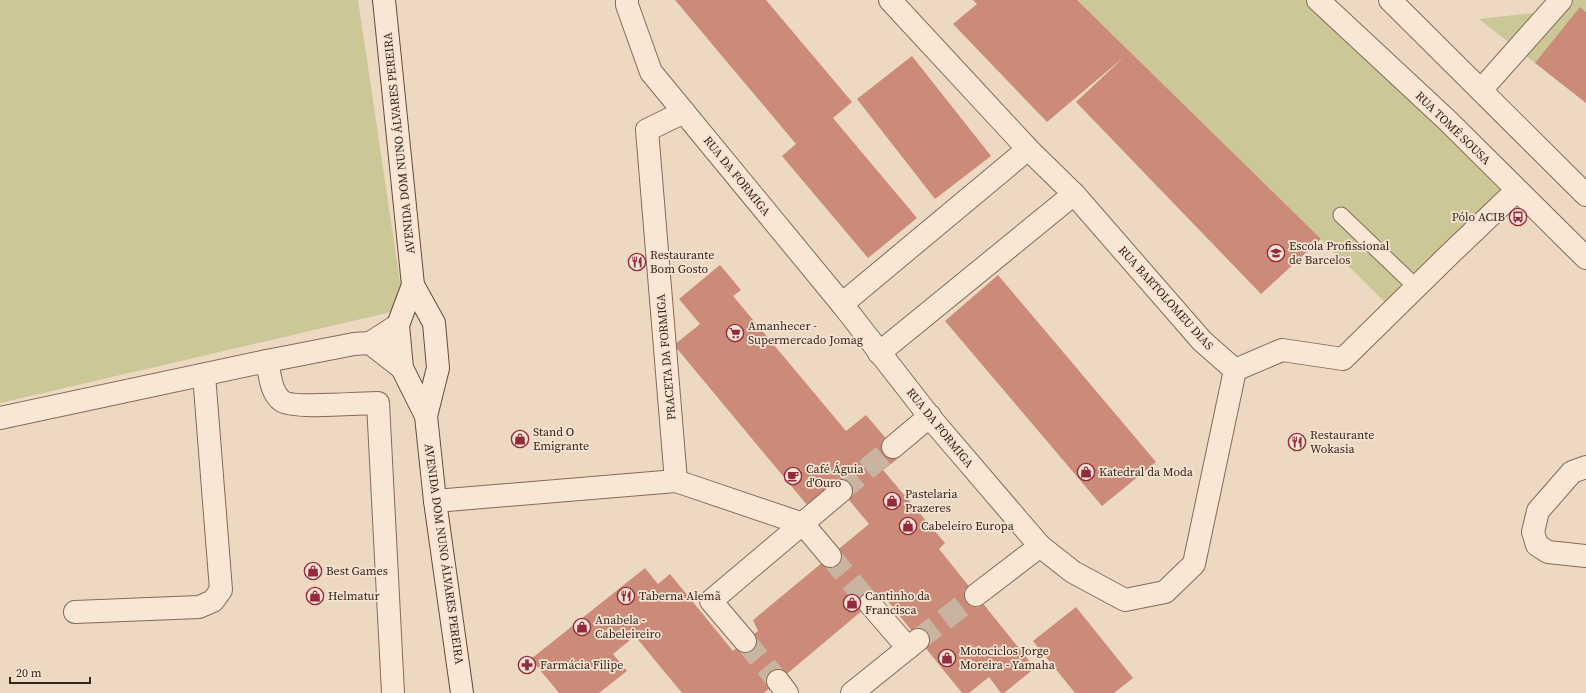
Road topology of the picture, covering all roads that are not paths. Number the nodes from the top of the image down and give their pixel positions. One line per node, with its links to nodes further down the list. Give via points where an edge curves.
1 (384, 0): 15 (street, AVENIDA DOM NUNO ÁLVARES PEREIRA)
2 (627, 0): 8 (street, RUA DA FORMIGA, via 651,72)
3 (890, 0): 9 (street, RUA BARTOLOMEU DIAS)
4 (1318, 0): 10 (street, RUA TOMÉ SOUSA, via 1448,121)
5 (1390, 0): 7 (street)
6 (1561, 0): 7 (street)
7 (1481, 90): 12 (street)
8 (684, 112): 17 (street, RUA DA FORMIGA); 30 (street, PRACETA DA FORMIGA, via 647,130)
9 (1028, 149): 11 (street, RUA BARTOLOMEU DIAS); 17 (street)
10 (1516, 191): 14 (street, RUA TOMÉ SOUSA); 16 (street)
11 (1074, 194): 20 (street); 23 (street, RUA BARTOLOMEU DIAS, via 1202,341)
12 (1586, 195)
13 (1341, 215): 16 (lane)
14 (1586, 258)
15 (413, 285): 18 (street, AVENIDA DOM NUNO ÁLVARES PEREIRA); 25 (street, AVENIDA DOM NUNO ÁLVARES PEREIRA, via 434,323 438,368)
16 (1416, 287): 23 (street, via 1343,359 1282,350)
17 (842, 304): 20 (street, RUA DA FORMIGA)
18 (398, 325): 19 (street); 22 (street, AVENIDA DOM NUNO ÁLVARES PEREIRA)
19 (370, 343): 21 (street); 22 (street)
20 (879, 353): 26 (street, RUA DA FORMIGA)
21 (267, 360): 24 (street); 41 (street, via 272,388 282,401 296,405 378,403)
22 (402, 368): 25 (street, AVENIDA DOM NUNO ÁLVARES PEREIRA)
23 (1235, 370): 34 (street, RUA DA FORMIGA, via 1194,564 1165,592 1124,600 1073,572)
24 (204, 375): 27 (street); 39 (street, via 221,590 213,601 199,607)
25 (426, 416): 32 (street, AVENIDA DOM NUNO ÁLVARES PEREIRA)
26 (930, 416): 28 (street); 34 (street, RUA DA FORMIGA)
27 (0, 418)
28 (893, 447)
29 (1586, 467): 36 (street, via 1572,472 1538,511 1533,532 1537,545 1548,552)
30 (676, 481): 32 (street); 33 (street)
31 (841, 491): 33 (street)
32 (435, 501): 42 (street, AVENIDA DOM NUNO ÁLVARES PEREIRA)
33 (803, 524): 35 (street); 40 (street, via 711,601)
34 (1040, 546): 37 (street)
35 (830, 556)
36 (1586, 556)
37 (976, 595)
38 (870, 604): 43 (street, via 913,644)
39 (75, 612)
40 (745, 641)
41 (393, 693)
42 (462, 693)
43 (852, 693)

